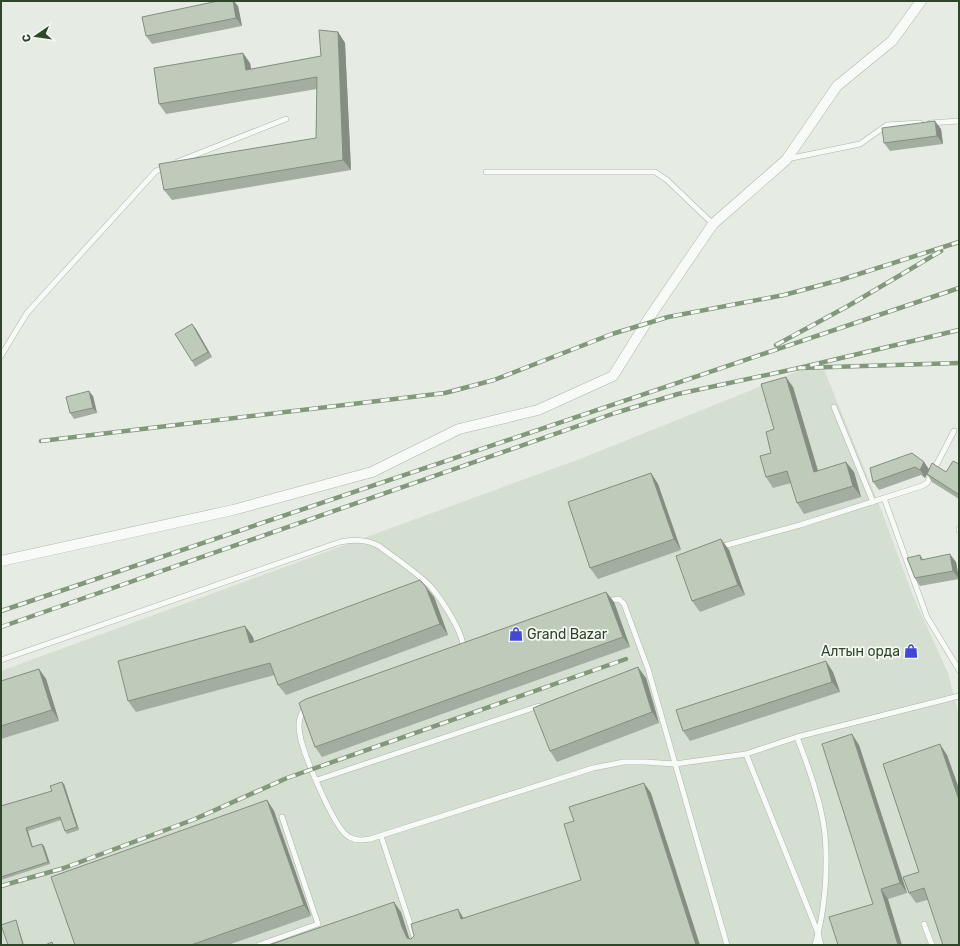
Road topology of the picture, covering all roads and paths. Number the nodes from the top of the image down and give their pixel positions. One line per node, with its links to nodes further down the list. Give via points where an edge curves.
1 (920, 1): 4 (street, via 892,41 837,86)
2 (286, 118): 7 (lane, via 156,171 27,313)
3 (959, 121): 4 (lane, via 888,126 860,144)
4 (786, 160): 6 (street)
5 (486, 172): 6 (lane, via 655,172 667,180)
6 (713, 224): 13 (street, via 613,376 538,410 459,429 372,472 233,510)
7 (1, 356)
8 (834, 407): 11 (lane)
9 (954, 431): 10 (lane, via 926,483)
10 (884, 498): 11 (lane); 18 (lane, via 927,617)
11 (873, 502): 12 (lane)
12 (714, 549)
13 (1, 561)
14 (600, 603): 17 (lane, via 614,598 624,604)
15 (470, 648): 16 (lane, via 461,652 461,637 456,626 431,587 379,546 370,541 354,539)
16 (1, 660)
17 (648, 669): 19 (lane); 25 (lane)
18 (959, 670)
19 (641, 672)
20 (959, 696): 23 (lane)
21 (314, 704): 26 (lane, via 302,710 299,723 305,752)
22 (543, 704): 26 (lane)
23 (797, 737): 24 (lane); 30 (lane, via 810,773 825,834 825,880)
24 (746, 754): 25 (lane); 30 (lane)
25 (675, 764): 28 (lane, via 624,762 593,768); 33 (lane)
26 (317, 780): 28 (lane, via 329,810 339,828 348,837 358,840)
27 (282, 817): 31 (lane, via 318,924)
28 (381, 836): 32 (lane)
29 (924, 924): 36 (lane)
30 (818, 933): 34 (lane); 35 (lane)
31 (259, 945)
32 (417, 945)
33 (727, 945)
34 (815, 945)
35 (821, 945)
36 (932, 945)

